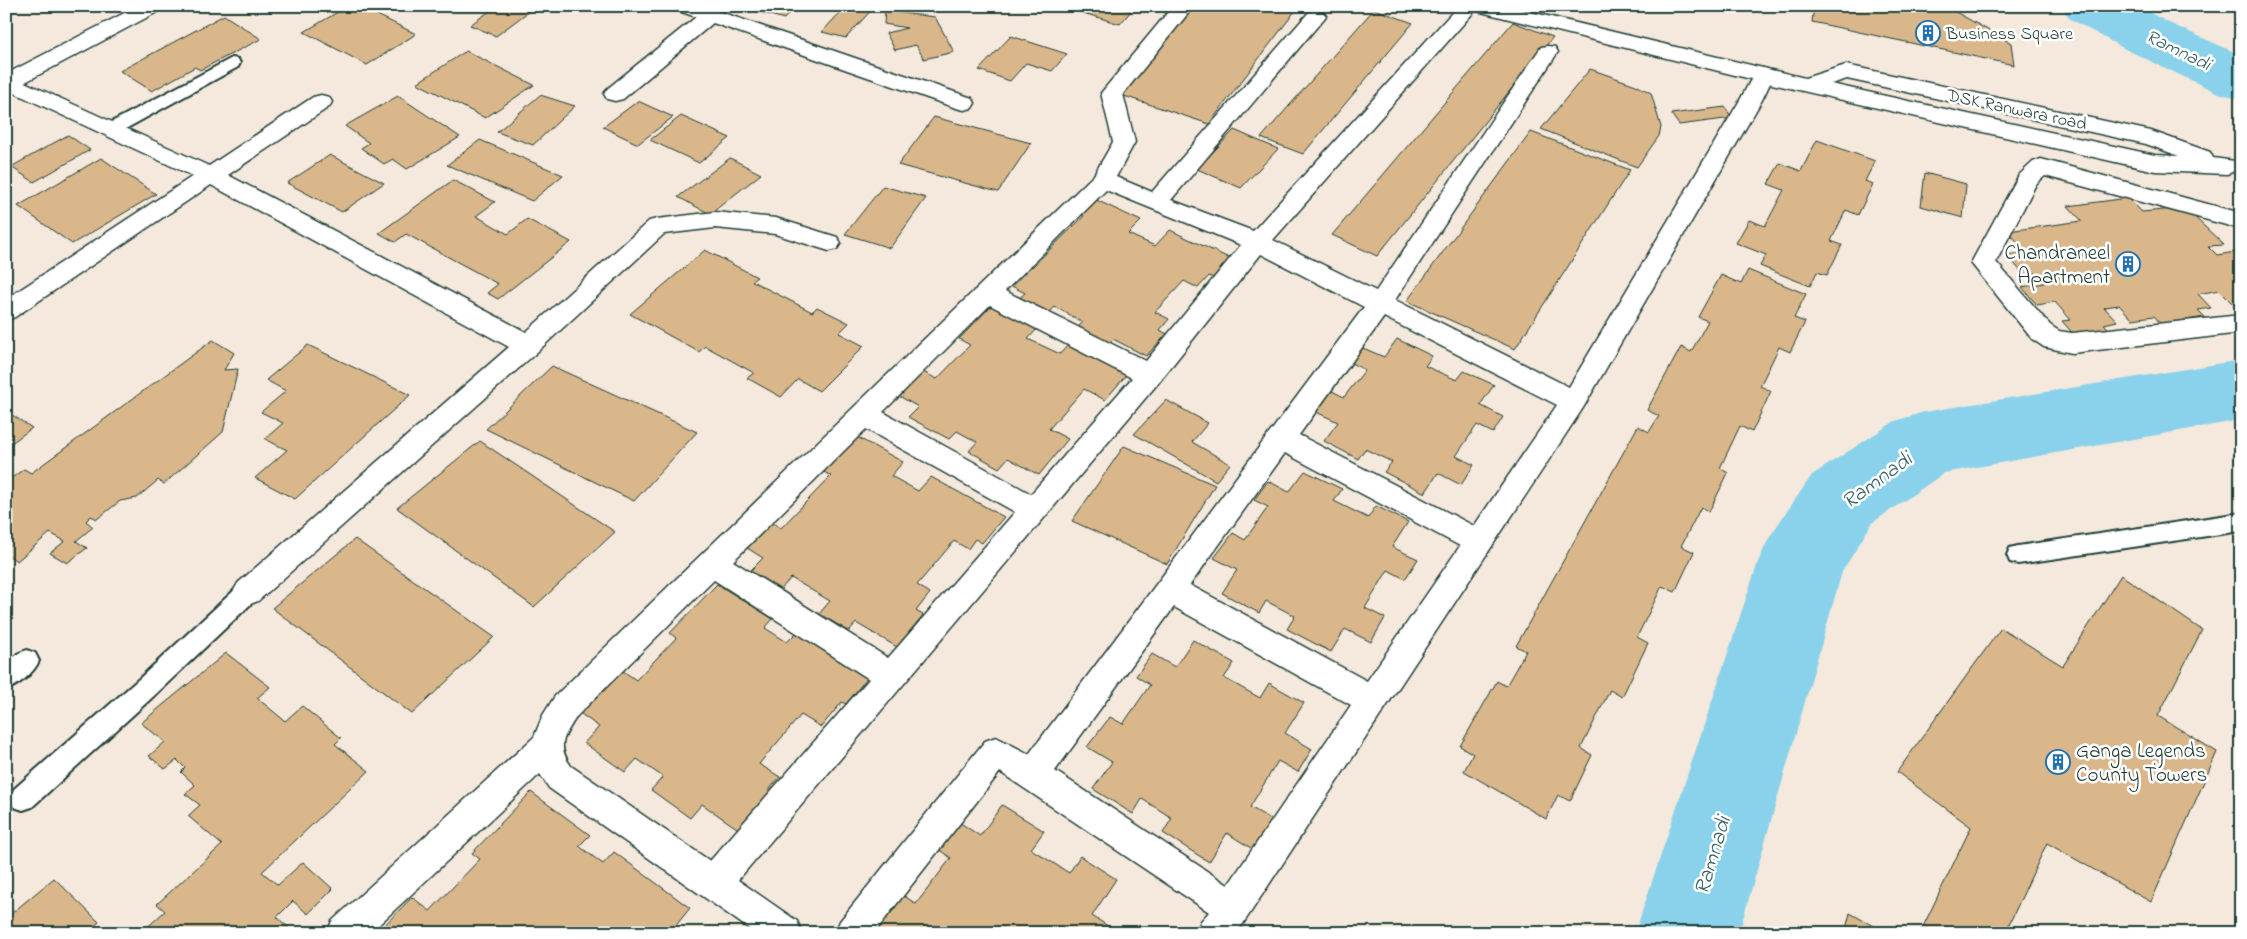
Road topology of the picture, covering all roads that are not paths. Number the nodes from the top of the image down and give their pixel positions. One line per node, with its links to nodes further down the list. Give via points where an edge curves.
1 (154, 6): 11 (street)
2 (683, 6): 6 (street)
3 (1184, 6): 22 (street, via 1112,93 1124,142)
4 (1469, 6): 25 (street)
5 (1480, 6): 10 (street, DSK Ranwara road)
6 (710, 16): 13 (street); 15 (street)
7 (1316, 16): 23 (street)
8 (1548, 52): 28 (street)
9 (232, 63): 17 (lane)
10 (1763, 75): 12 (street, DSK Ranwara road); 33 (street)
11 (8, 83): 17 (street)
12 (1805, 84): 16 (street, DSK Ranwara road, via 1846,72); 18 (street, DSK Ranwara road)
13 (614, 94)
14 (321, 102): 21 (street)
15 (964, 103)
16 (2030, 112): 18 (street); 20 (street, DSK Ranwara road, via 2151,138)
17 (112, 129): 21 (street)
18 (2032, 136): 19 (street); 20 (street, DSK Ranwara road, via 2155,163)
19 (2041, 167): 24 (street); 30 (street, via 2027,180 1983,263 2041,332 2053,340 2072,343)
20 (2234, 168)
21 (212, 176): 29 (street); 31 (street)
22 (1103, 180): 23 (street); 27 (street)
23 (1156, 203): 25 (street)
24 (2241, 221)
25 (1257, 242): 28 (street); 32 (street)
26 (829, 243): 31 (street, via 776,226 714,220 657,227)
27 (986, 293): 32 (street); 34 (street)
28 (1380, 304): 33 (street); 35 (street)
29 (6, 311)
30 (2241, 324)
31 (528, 345): 42 (street)
32 (1150, 374): 36 (street)
33 (1574, 401): 38 (street)
34 (863, 414): 36 (street); 40 (street)
35 (1282, 439): 38 (street); 41 (street)
36 (1034, 510): 44 (street)
37 (2241, 522): 39 (lane)
38 (1479, 542): 46 (street)
39 (2018, 555)
40 (711, 563): 44 (street); 47 (street, via 566,706)
41 (1171, 590): 46 (street); 48 (street)
42 (248, 592): 49 (lane)
43 (26, 661): 45 (lane)
44 (891, 676): 50 (street)
45 (6, 679)
46 (1372, 700): 51 (street)
47 (546, 746): 50 (street, via 550,762 560,777); 52 (street)
48 (1033, 775): 51 (street); 54 (street, via 996,752)
49 (23, 798)
50 (714, 884): 53 (street)
51 (1223, 920)
52 (344, 933)
53 (785, 933)
54 (852, 933)

